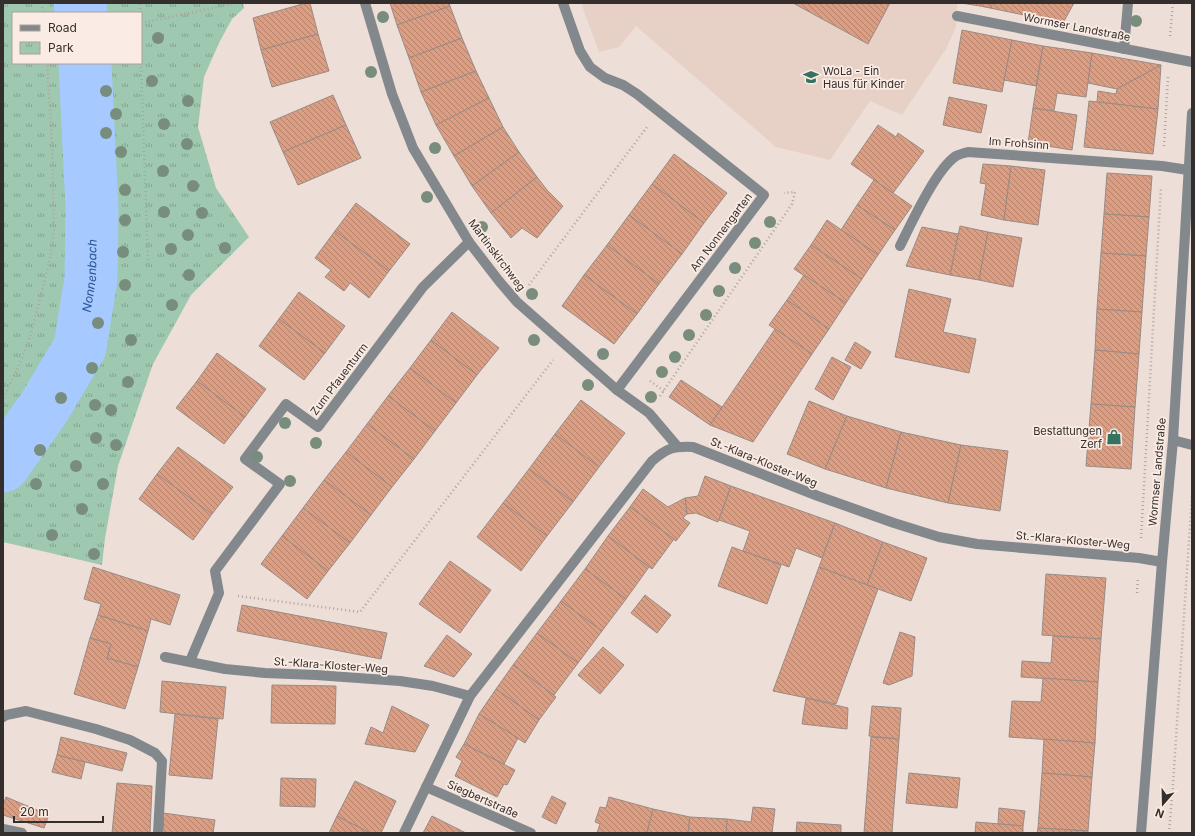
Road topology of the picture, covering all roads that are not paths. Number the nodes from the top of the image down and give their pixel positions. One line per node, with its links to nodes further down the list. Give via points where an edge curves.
1 (365, 3): 9 (street, Martinskirchweg, via 392,94 413,148)
2 (564, 3): 11 (street, Am Nonnengarten, via 580,51 590,67 605,78 630,89 764,195)
3 (1128, 3): 5 (street)
4 (957, 16): 5 (street, Wormser Landstraße)
5 (1124, 48): 6 (street, Wormser Landstraße)
6 (1192, 62)
7 (1192, 113): 8 (street, Wormser Landstraße)
8 (1188, 170): 10 (street, Im Frohsinn, via 968,152 957,155 946,165); 12 (street, Wormser Landstraße)
9 (469, 242): 11 (street, Martinskirchweg, via 517,302); 17 (street, Zum Pfauenturm, via 423,287 318,428 286,404 245,459 280,484 215,571 219,593)
10 (900, 246)
11 (616, 390): 14 (street, Martinskirchweg, via 649,413)
12 (1173, 440): 13 (street); 15 (street, Wormser Landstraße)
13 (1192, 445)
14 (678, 446): 15 (street, St.-Klara-Kloster-Weg, via 693,447 818,496 939,536 977,544); 18 (street, via 664,451 652,461)
15 (1162, 562): 26 (street, Wormser Landstraße)
16 (165, 657): 17 (street, St.-Klara-Kloster-Weg)
17 (190, 661): 18 (street, St.-Klara-Kloster-Weg, via 225,669 265,673 316,674 400,681 433,686)
18 (470, 696): 20 (street)
19 (3, 717): 23 (street, via 26,711 96,728 130,740 155,753 162,761)
20 (426, 787): 24 (street); 25 (street, Siegbertstraße)
21 (3, 829): 22 (street)
22 (22, 833)
23 (158, 833)
24 (404, 833)
25 (531, 833)
26 (1141, 833)

